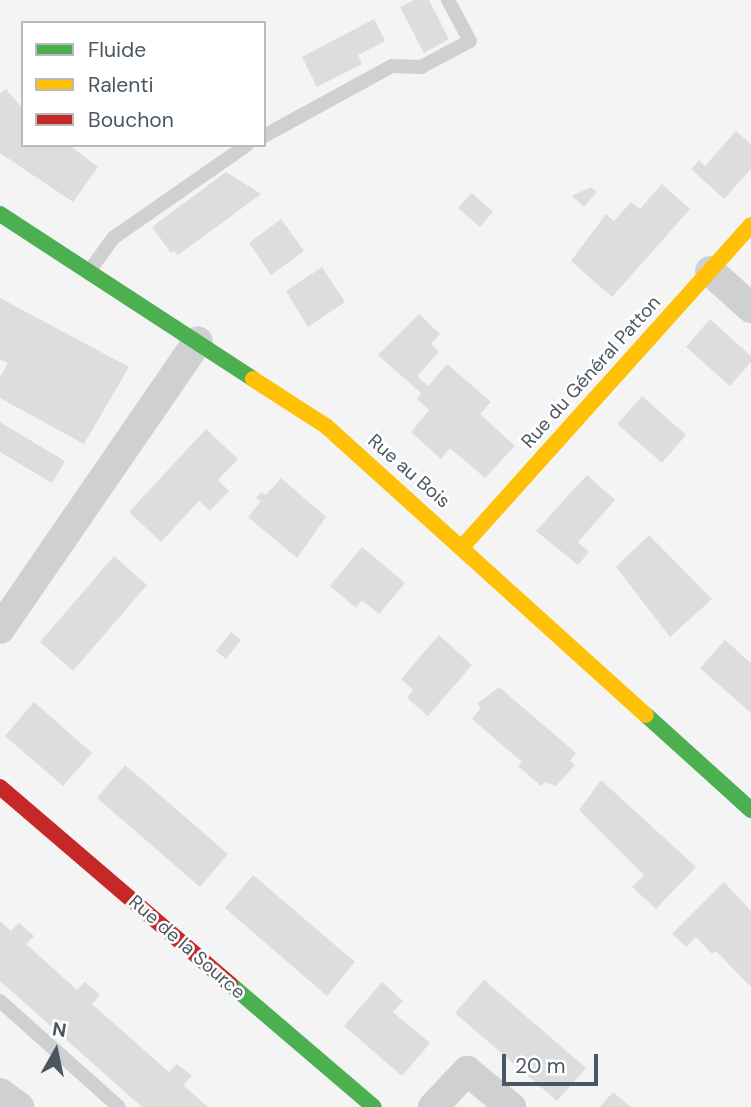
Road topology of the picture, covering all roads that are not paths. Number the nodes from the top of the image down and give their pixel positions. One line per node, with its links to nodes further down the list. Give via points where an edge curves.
1 (448, 0): 2 (lane, via 470,41 421,67 392,66)
2 (266, 135)
3 (244, 147): 7 (lane, via 113,237)
4 (0, 214): 7 (main road, Rue au Bois)
5 (751, 225): 6 (main road, Rue du Général Patton)
6 (710, 271): 8 (street); 10 (main road, Rue du Général Patton)
7 (89, 272): 9 (main road, Rue au Bois)
8 (751, 307)
9 (198, 341): 10 (main road, Rue au Bois, via 326,426); 11 (street)
10 (463, 546): 13 (main road, Rue au Bois)
11 (0, 629)
12 (0, 787): 18 (main road, Rue de la Source)
13 (751, 810)
14 (0, 1001): 17 (lane)
15 (0, 1093): 16 (street)
16 (19, 1107)
17 (119, 1107)
18 (373, 1107)
19 (433, 1107): 20 (street, via 467,1071)
20 (511, 1107)

